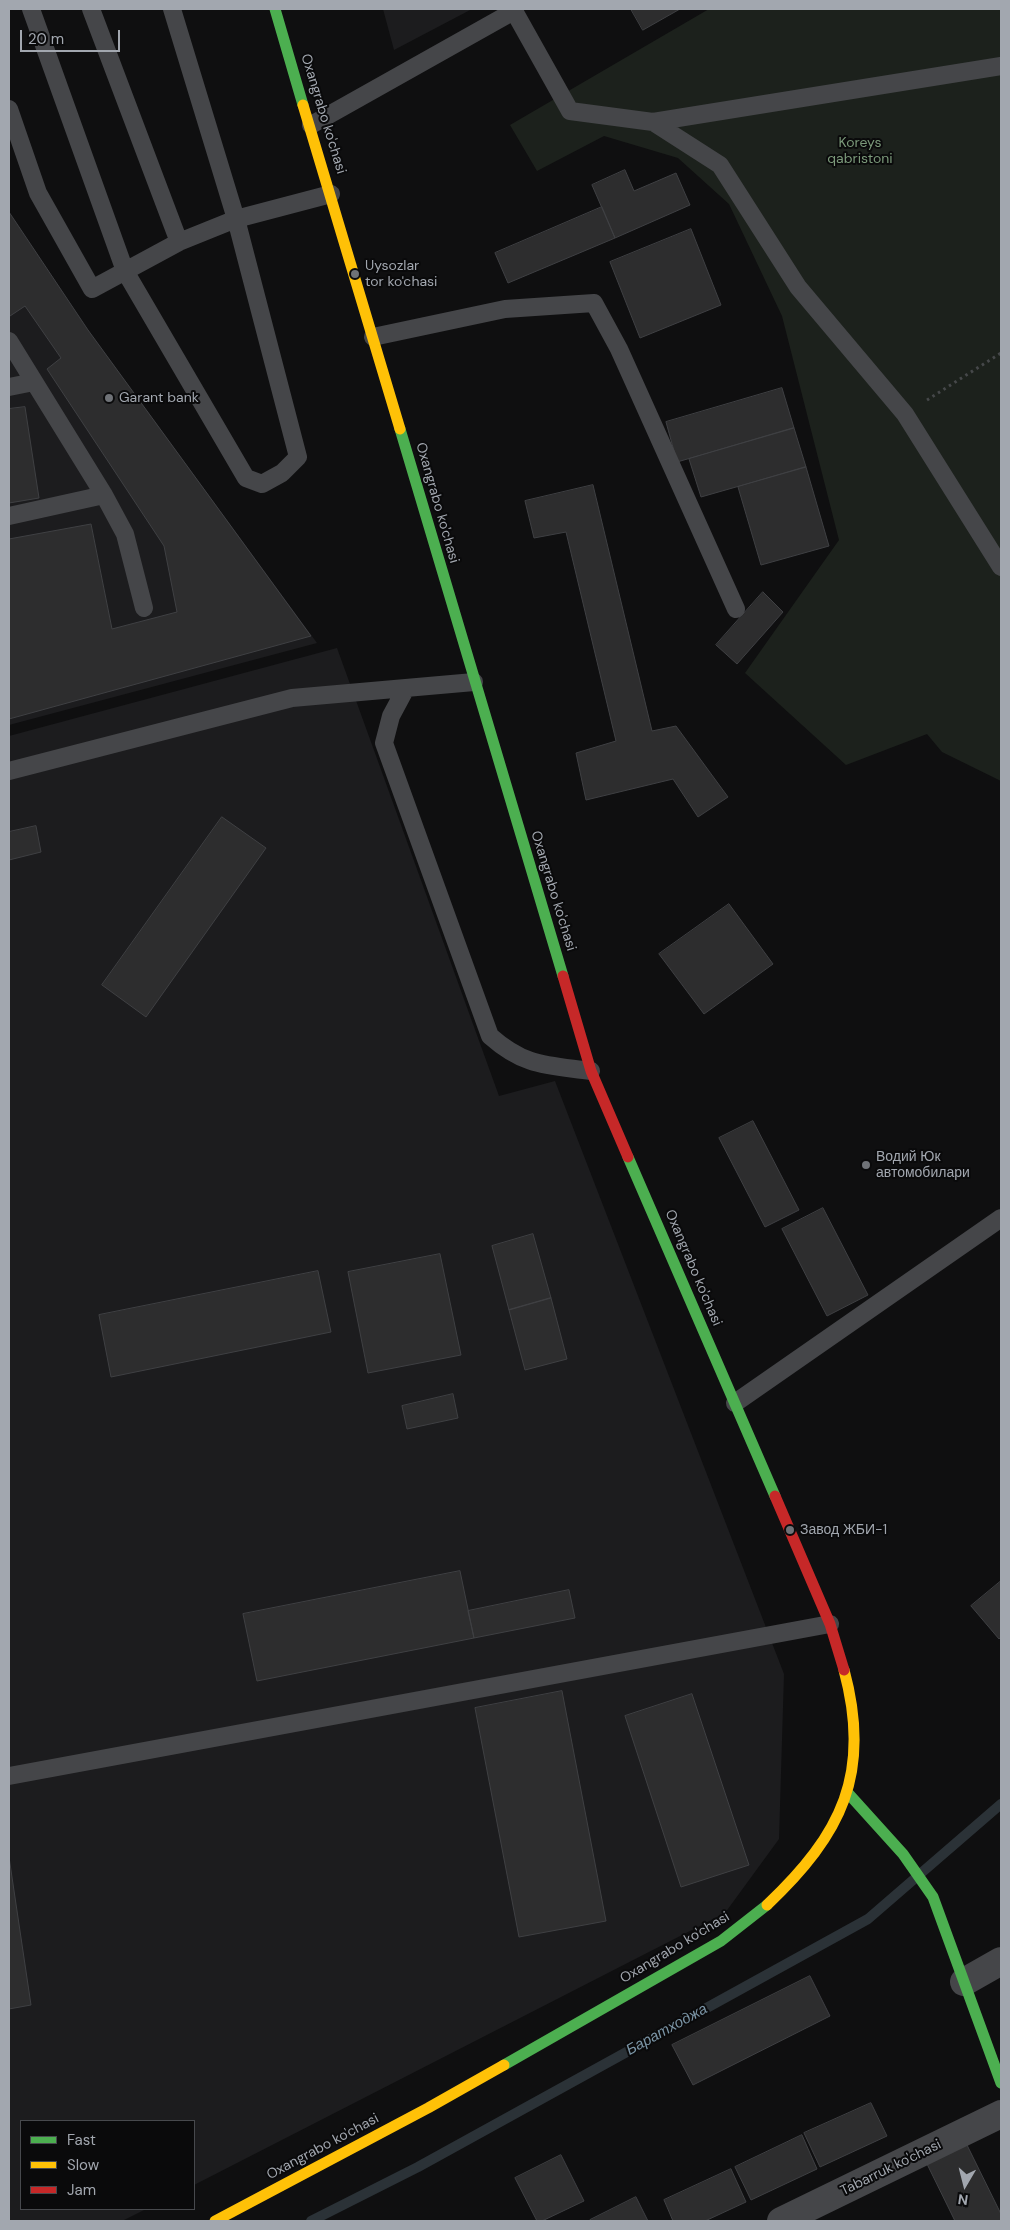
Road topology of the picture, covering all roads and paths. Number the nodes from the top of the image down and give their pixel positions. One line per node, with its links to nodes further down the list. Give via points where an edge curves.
1 (31, 9): 12 (lane)
2 (92, 9): 11 (lane)
3 (172, 9): 10 (lane)
4 (275, 9): 8 (main road, Oxangrabo ko'chasi)
5 (1001, 66): 7 (lane)
6 (9, 108): 12 (lane, via 38,193 92,289)
7 (653, 122): 8 (lane, via 570,111 514,11); 18 (lane, via 720,165 798,288)
8 (311, 125): 9 (main road, Oxangrabo ko'chasi)
9 (331, 194): 10 (lane); 13 (main road, Oxangrabo ko'chasi)
10 (236, 219): 11 (lane); 12 (lane, via 298,456 282,473 262,484 246,478)
11 (179, 242): 12 (lane)
12 (125, 271)
13 (373, 337): 23 (lane, via 505,309 594,302 619,349); 24 (main road, Oxangrabo ko'chasi)
14 (9, 341): 16 (lane)
15 (1001, 353): 18 (path)
16 (34, 382): 17 (lane); 19 (lane)
17 (9, 387)
18 (905, 414): 21 (lane)
19 (104, 495): 20 (lane); 22 (lane, via 125,534)
20 (9, 516)
21 (1001, 567)
22 (144, 608)
23 (736, 609)
24 (474, 682): 25 (lane); 27 (main road, Oxangrabo ko'chasi)
25 (406, 688): 26 (lane, via 292,698); 27 (lane, via 391,716 384,743 490,1036 509,1053 530,1062)
26 (9, 771)
27 (591, 1071): 29 (main road, Oxangrabo ko'chasi)
28 (1001, 1218): 29 (lane)
29 (735, 1403): 30 (main road, Oxangrabo ko'chasi)
30 (830, 1624): 31 (lane); 32 (main road, Oxangrabo ko'chasi, via 845,1671 853,1716 855,1756)
31 (9, 1776)
32 (847, 1792): 34 (main road, via 903,1854 933,1897); 37 (main road, Oxangrabo ko'chasi, via 827,1835 798,1875 761,1911 721,1941 428,2108)
33 (1001, 1961): 34 (street)
34 (964, 1982): 35 (main road)
35 (1001, 2083)
36 (1001, 2114): 38 (street, Tabarruk ko'chasi)
37 (215, 2221)
38 (781, 2221)

